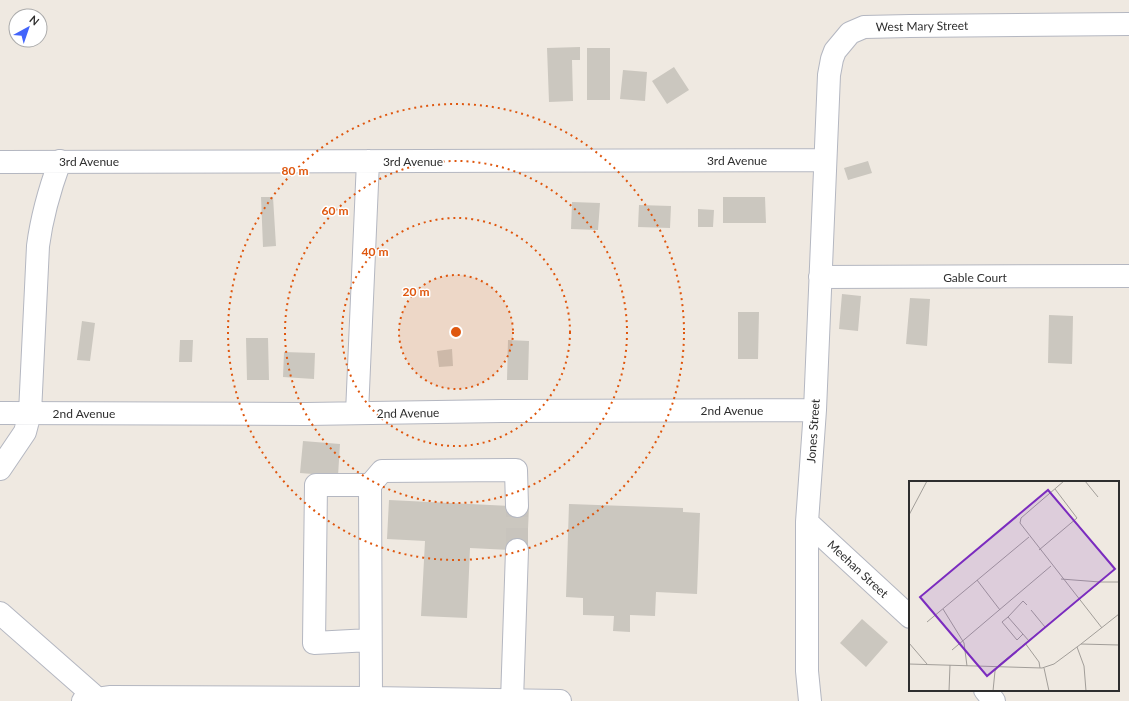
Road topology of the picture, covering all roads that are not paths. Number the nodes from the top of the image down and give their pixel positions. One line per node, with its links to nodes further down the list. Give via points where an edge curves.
1 (1129, 24): 2 (street, West Mary Street, via 864,27 850,33 835,51 832,59)
2 (825, 160): 3 (street, 3rd Avenue); 7 (street, Jones Street)
3 (368, 161): 5 (street, 3rd Avenue); 11 (street)
4 (0, 162): 5 (street, 3rd Avenue)
5 (60, 162): 10 (street, via 48,193 38,246)
6 (1129, 276): 7 (street, Gable Court)
7 (820, 278): 8 (street, Jones Street)
8 (815, 410): 11 (street, 2nd Avenue); 15 (street, Jones Street)
9 (0, 413): 10 (street, 2nd Avenue)
10 (30, 413): 11 (street, 2nd Avenue); 12 (street, via 25,432)
11 (357, 413)
12 (0, 469)
13 (370, 485): 14 (street, via 382,471 516,470); 19 (street); 19 (street, via 316,485 314,643)
14 (517, 506)
15 (807, 522): 18 (street, Meehan Street); 26 (street, Jones Street, via 807,671)
16 (516, 550): 24 (street)
17 (0, 613): 22 (street)
18 (909, 616)
19 (370, 640): 21 (street)
20 (986, 691): 27 (street)
21 (371, 698): 23 (street); 24 (street)
22 (93, 700): 23 (street, via 111,697)
23 (342, 700)
24 (512, 701): 25 (street)
25 (560, 701)
26 (810, 701)
27 (994, 701)

